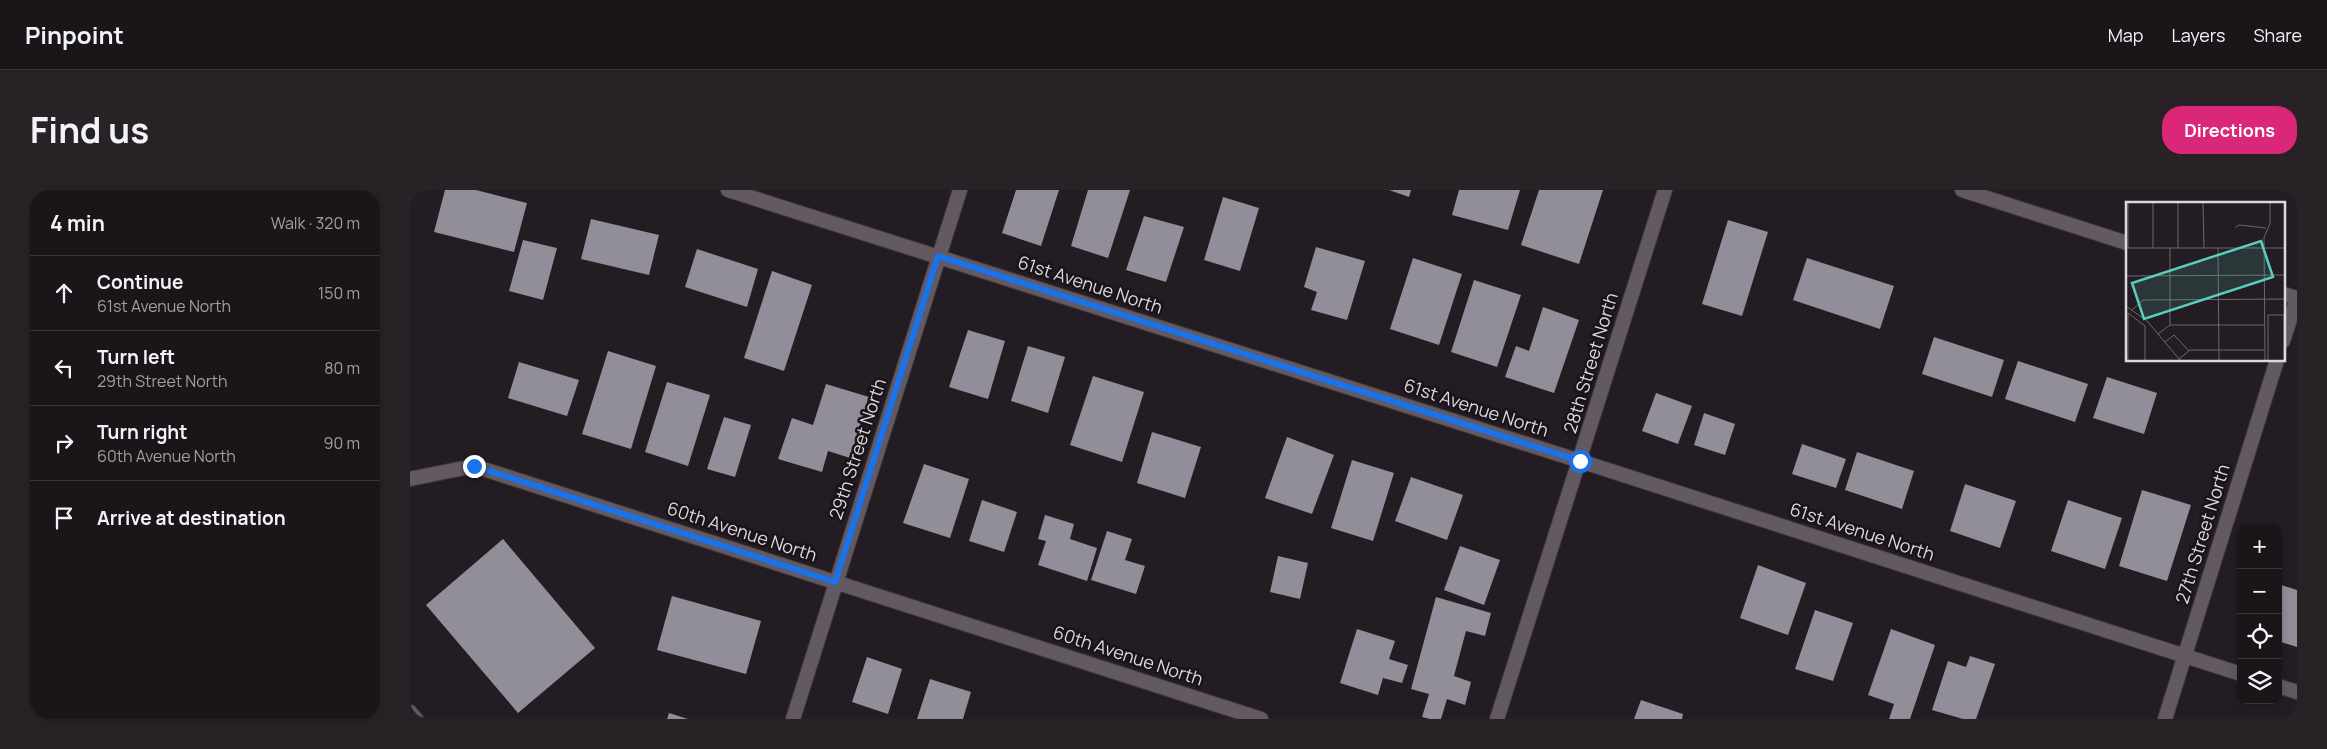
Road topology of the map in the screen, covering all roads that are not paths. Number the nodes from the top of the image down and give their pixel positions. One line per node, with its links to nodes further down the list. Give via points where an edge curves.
1 (728, 190): 6 (street, 61st Avenue North)
2 (960, 190): 6 (street, 29th Street North)
3 (1665, 190): 11 (street, 28th Street North)
4 (1962, 190): 5 (street)
5 (2126, 243)
6 (938, 256): 11 (street, 61st Avenue North); 13 (street, 29th Street North)
7 (2284, 294): 8 (street)
8 (2297, 298): 9 (street)
9 (2284, 338)
10 (2277, 361): 14 (street, 27th Street North)
11 (1580, 461): 14 (street, 61st Avenue North); 22 (street, 28th Street North)
12 (410, 479): 13 (street, 60th Avenue North, via 474,466)
13 (835, 582): 20 (street, 29th Street North); 21 (street, 60th Avenue North)
14 (2184, 656): 15 (street, 61st Avenue North); 23 (street, 27th Street North)
15 (2237, 673)
16 (2282, 687): 17 (street)
17 (2297, 692)
18 (410, 712): 19 (street)
19 (416, 719)
20 (793, 719)
21 (1260, 719)
22 (1497, 719)
23 (2165, 719)

